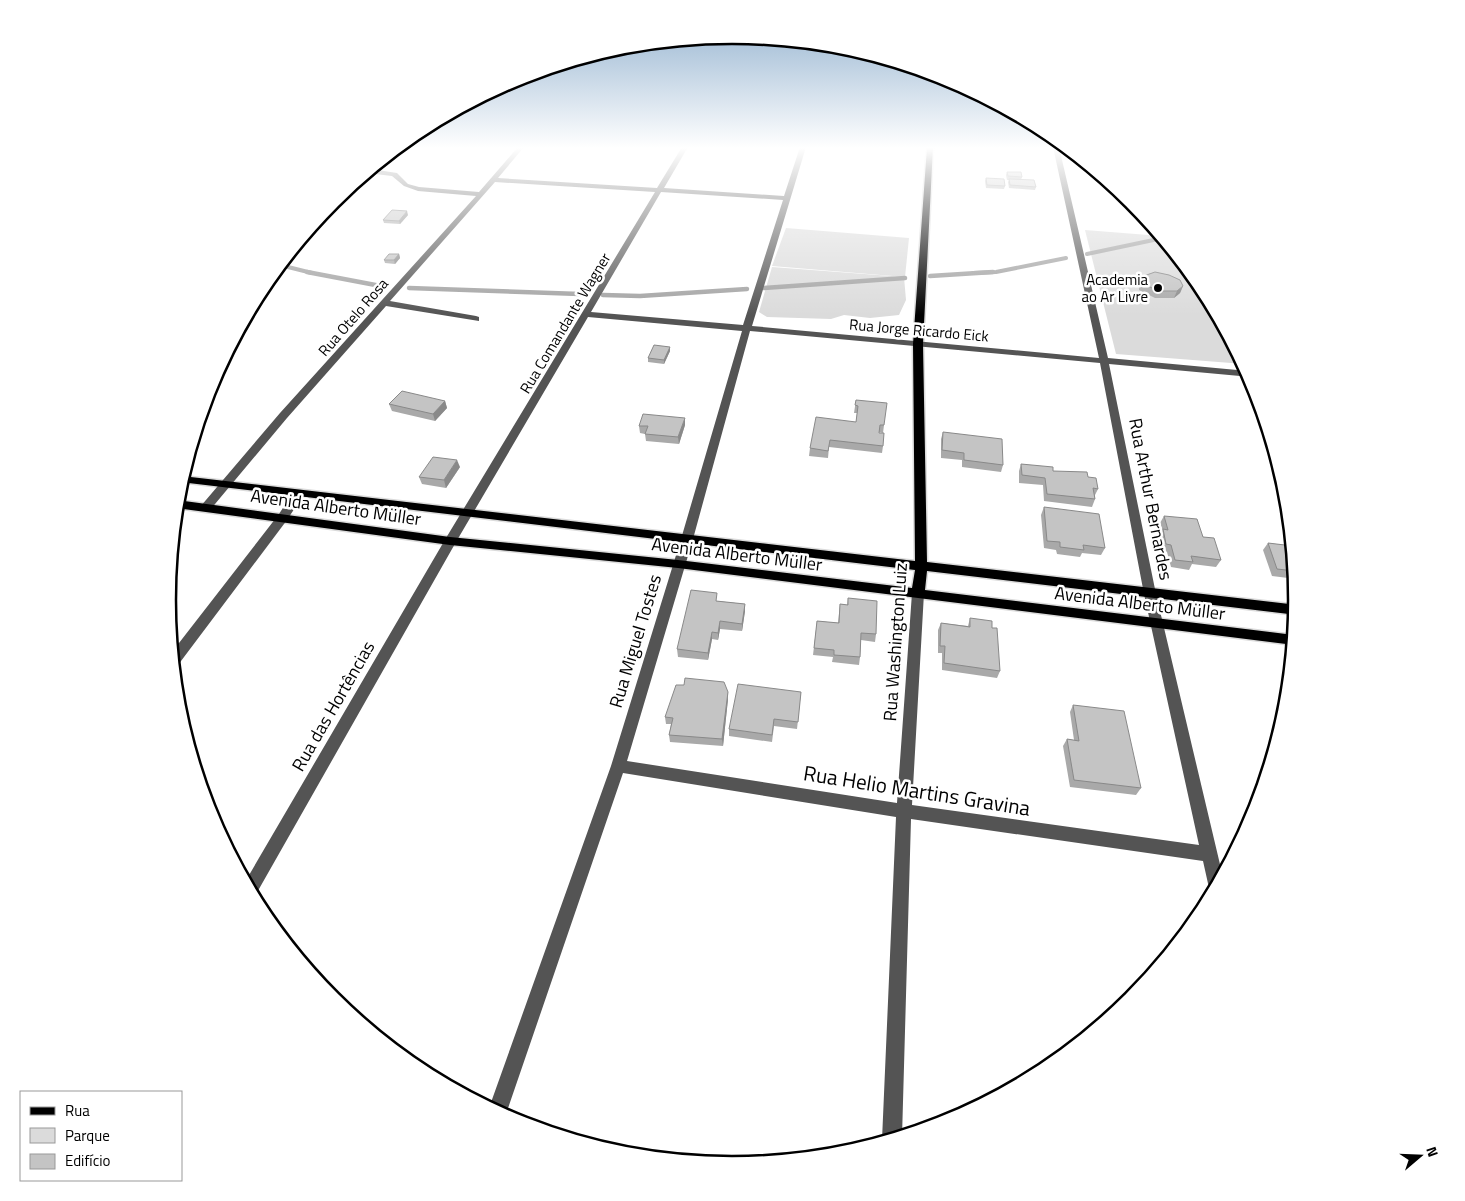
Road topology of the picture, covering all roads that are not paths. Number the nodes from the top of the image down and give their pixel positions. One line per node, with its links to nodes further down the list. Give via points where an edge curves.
1 (474, 203): 6 (street, Rua Otelo Rosa)
2 (652, 203): 7 (street, Rua Comandante Wagner)
3 (785, 203): 9 (street, Rua Miguel Tostes)
4 (927, 203): 10 (main road, Rua Washington Luiz)
5 (1069, 203): 11 (street, Rua Arthur Bernardes)
6 (384, 303): 8 (street); 14 (street, Rua Otelo Rosa)
7 (587, 314): 9 (street, Rua Jorge Ricardo Eick); 18 (street, Rua Comandante Wagner)
8 (476, 319)
9 (746, 328): 10 (street, Rua Jorge Ricardo Eick); 20 (street, Rua Miguel Tostes)
10 (918, 344): 11 (street, Rua Jorge Ricardo Eick); 23 (main road, Rua Washington Luiz)
11 (1104, 360): 12 (street, Rua Jorge Ricardo Eick); 25 (street, Rua Arthur Bernardes)
12 (1241, 373)
13 (189, 480): 14 (main road, Avenida Alberto Müller)
14 (224, 485): 15 (main road, Avenida Alberto Müller); 17 (street, Rua Otelo Rosa)
15 (298, 494): 18 (main road, Avenida Alberto Müller); 19 (street)
16 (184, 505): 17 (main road, Avenida Alberto Müller)
17 (206, 507): 19 (main road, Avenida Alberto Müller)
18 (468, 512): 20 (main road, Avenida Alberto Müller); 21 (street, Rua Comandante Wagner)
19 (283, 517): 21 (main road, Avenida Alberto Müller); 29 (street)
20 (687, 539): 22 (street, Rua Miguel Tostes); 23 (main road, Avenida Alberto Müller)
21 (450, 541): 22 (main road, Avenida Alberto Müller); 34 (street, Rua das Hortências)
22 (678, 564): 24 (main road, Avenida Alberto Müller); 30 (street, Rua Miguel Tostes)
23 (921, 567): 24 (main road, Rua Washington Luiz); 25 (main road, Avenida Alberto Müller)
24 (918, 593): 27 (main road, Avenida Alberto Müller); 31 (street, Rua Washington Luiz)
25 (1150, 594): 26 (main road, Avenida Alberto Müller); 27 (street, Rua Arthur Bernardes)
26 (1289, 609)
27 (1157, 623): 28 (main road, Avenida Alberto Müller); 32 (street, Rua Arthur Bernardes)
28 (1288, 639)
29 (179, 653)
30 (618, 766): 31 (street, Rua Helio Martins Gravina); 35 (street, Rua Miguel Tostes)
31 (904, 811): 32 (street, Rua Helio Martins Gravina); 36 (street, Rua Washington Luiz)
32 (1209, 854): 33 (street, Rua Arthur Bernardes)
33 (1215, 879)
34 (253, 883)
35 (500, 1106)
36 (892, 1134)

